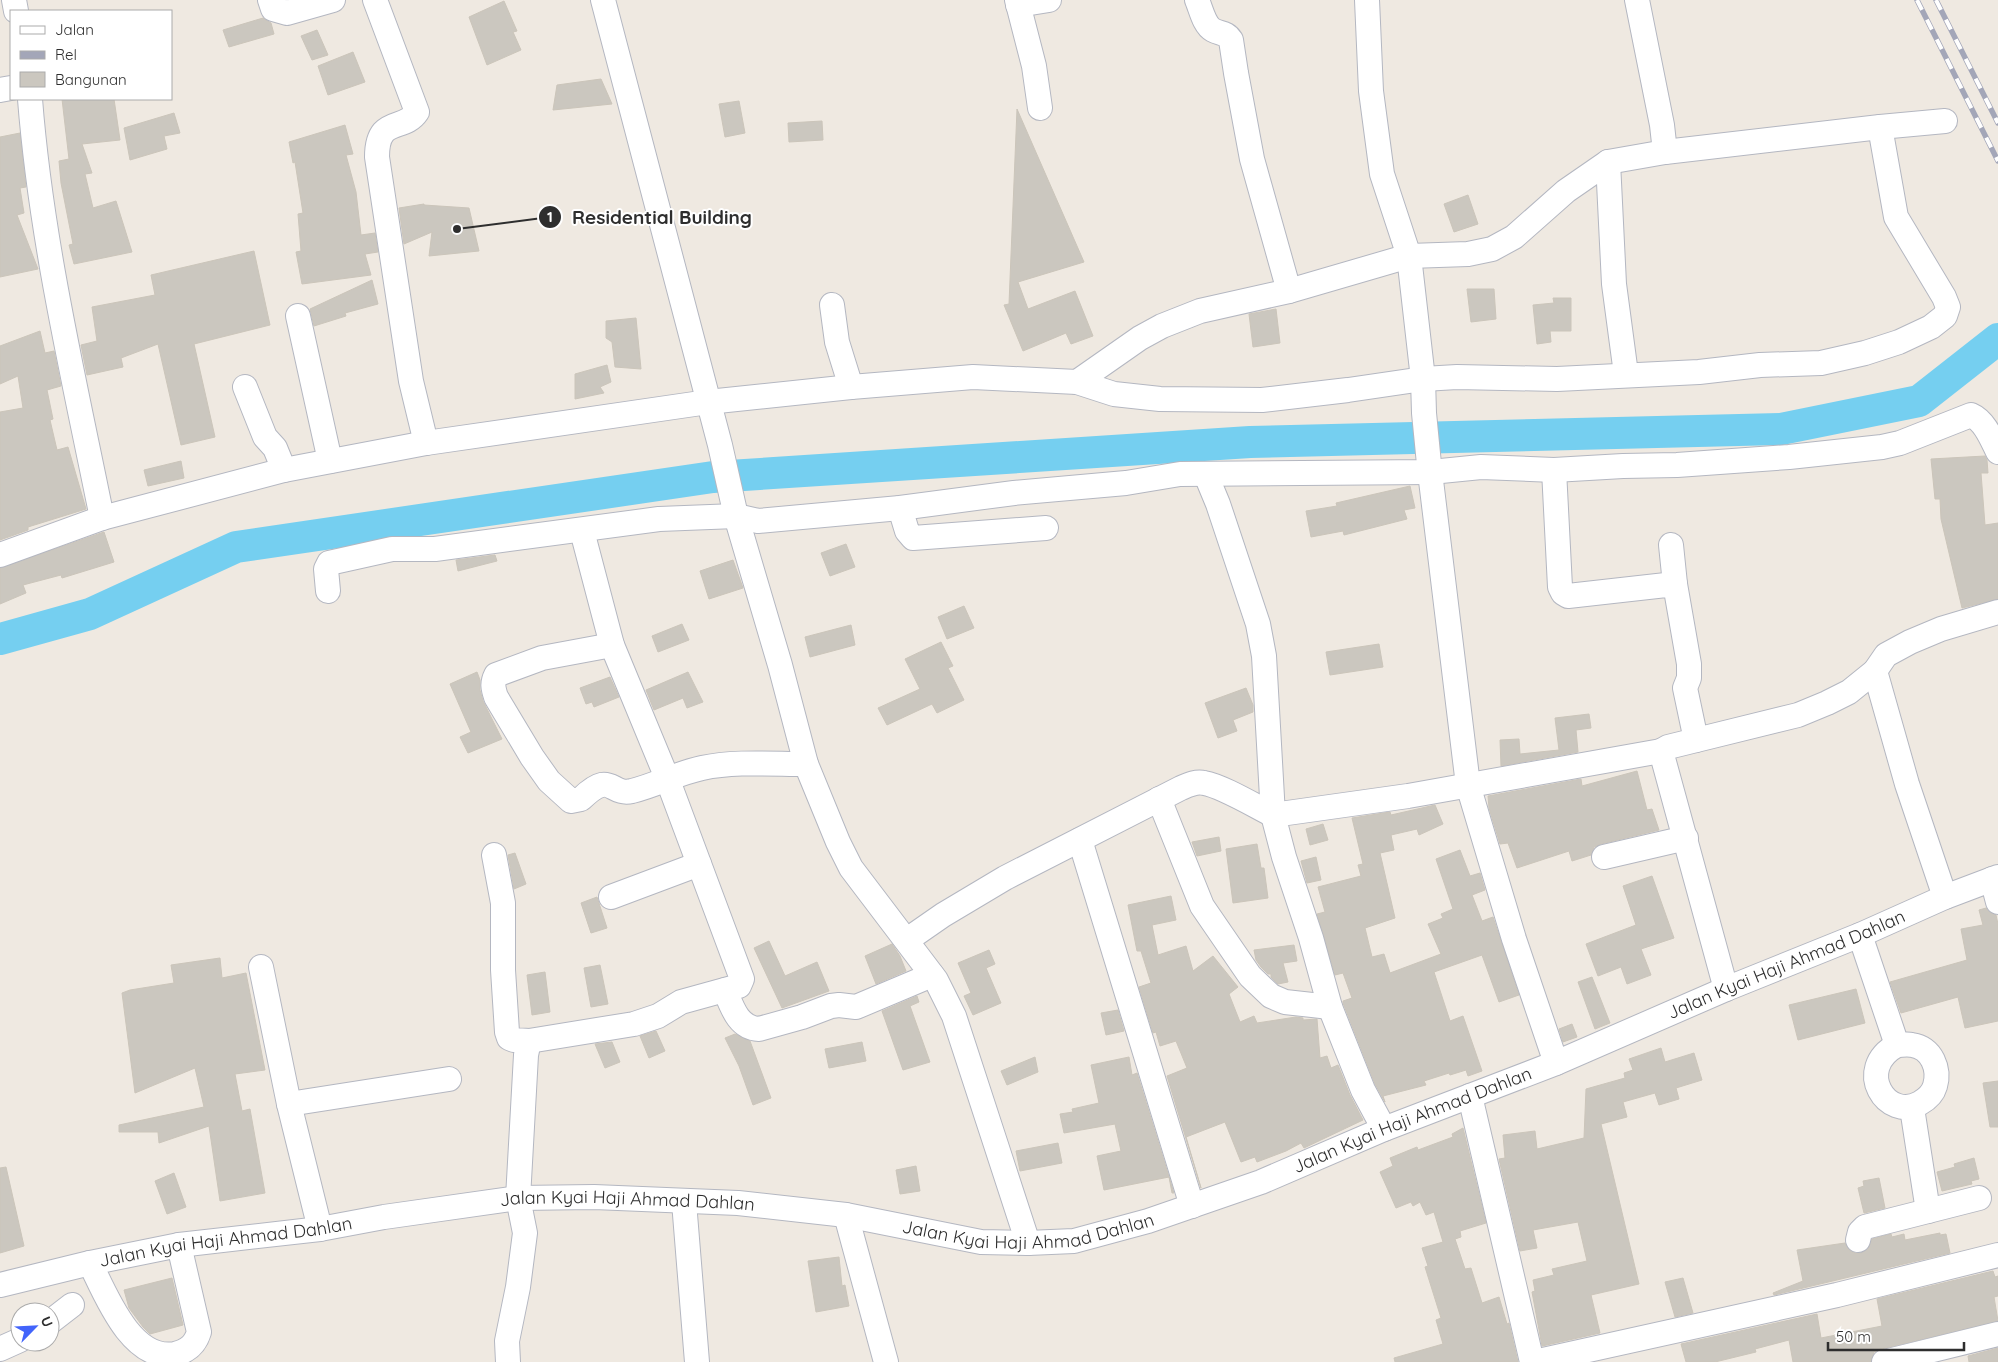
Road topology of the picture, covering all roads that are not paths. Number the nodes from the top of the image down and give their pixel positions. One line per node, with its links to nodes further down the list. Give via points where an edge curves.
1 (270, 0): 2 (street, via 273,9 287,13)
2 (333, 0)
3 (375, 0): 26 (street, via 417,112 382,134 378,140 377,157 411,381)
4 (603, 0): 25 (street)
5 (1048, 0): 9 (street)
6 (1197, 0): 17 (street, via 1208,25 1228,35 1231,40 1252,160)
7 (1367, 0): 16 (street, via 1371,91 1382,174)
8 (1637, 0): 14 (street)
9 (1017, 2): 11 (street, via 1034,66)
10 (30, 100): 35 (street, via 35,159 62,316)
11 (1040, 108)
12 (1945, 122): 13 (street)
13 (1880, 127): 14 (street); 20 (street, via 1896,217 1944,297 1948,307 1945,316 1931,327 1899,342 1821,363)
14 (1665, 152): 15 (street)
15 (1608, 162): 16 (street, via 1566,191 1514,237 1492,249 1468,254); 20 (street, via 1614,284)
16 (1409, 256): 17 (street); 21 (street)
17 (1289, 291): 22 (street, via 1186,315 1140,338)
18 (832, 305): 24 (street, via 837,342)
19 (298, 316): 28 (street)
20 (1626, 374): 21 (street, via 1558,379)
21 (1423, 379): 22 (street, via 1262,400 1160,399 1114,394); 29 (street)
22 (1078, 382): 24 (street, via 973,377)
23 (245, 387): 30 (street, via 265,437 275,448)
24 (850, 387): 25 (street)
25 (708, 402): 26 (street); 34 (street)
26 (426, 443): 28 (street)
27 (1998, 452): 31 (street, via 1989,434 1971,415 1882,448 1789,458)
28 (330, 461): 30 (street)
29 (1430, 468): 31 (street); 32 (street); 49 (street)
30 (284, 470): 35 (street)
31 (1554, 470): 40 (street, via 1560,587 1563,593 1568,596)
32 (1206, 475): 33 (street, via 1180,474); 51 (street, via 1258,624 1264,656)
33 (900, 508): 34 (street, via 758,521 748,520); 36 (street, via 912,538)
34 (735, 510): 37 (street); 47 (street)
35 (102, 518): 39 (street)
36 (1046, 528)
37 (582, 531): 41 (street, via 435,549 392,549 331,562 326,569); 43 (street)
38 (1671, 545): 40 (street)
39 (0, 555)
40 (1675, 584): 45 (street, via 1690,676 1685,688)
41 (328, 591)
42 (1997, 616): 44 (street, via 1941,630 1910,642 1886,655)
43 (612, 646): 48 (street); 48 (street, via 542,658 496,675 493,686 496,696 532,758 549,781 572,800 581,799 604,784 632,791)
44 (1875, 671): 45 (street, via 1849,692 1798,715); 59 (street, via 1907,784)
45 (1696, 740): 46 (street)
46 (1661, 751): 49 (street); 52 (street)
47 (806, 764): 48 (street, via 732,764); 62 (street, via 851,868)
48 (667, 778): 56 (street)
49 (1468, 785): 51 (street); 70 (street, via 1514,939)
50 (1159, 799): 51 (street, via 1202,782); 53 (street); 67 (street, via 1202,906 1250,976 1271,996 1285,1002)
51 (1273, 815): 67 (street)
52 (1686, 838): 55 (street); 65 (street)
53 (1080, 840): 62 (street, via 1005,878); 79 (street)
54 (494, 855): 68 (street, via 503,903 507,1032 509,1038)
55 (1604, 857)
56 (699, 864): 58 (street); 66 (street, via 742,979 739,986)
57 (1995, 878): 59 (street, Jalan Kyai Haji Ahmad Dahlan); 60 (street)
58 (611, 897)
59 (1945, 897): 61 (street, Jalan Kyai Haji Ahmad Dahlan)
60 (1998, 902)
61 (1860, 935): 65 (street, Jalan Kyai Haji Ahmad Dahlan); 69 (street)
62 (907, 940): 64 (street)
63 (261, 967): 73 (street)
64 (932, 975): 66 (street, via 856,1006 831,1006 759,1029 742,1022); 84 (street, via 954,1016)
65 (1726, 989): 70 (street, Jalan Kyai Haji Ahmad Dahlan)
66 (725, 990): 68 (street, via 681,1002 658,1016 634,1024)
67 (1330, 1007): 75 (street, via 1362,1090)
68 (529, 1041): 76 (street)
69 (1897, 1045): 74 (street, via 1887,1050 1878,1061 1875,1075 1878,1089 1887,1100); 74 (street, via 1914,1045 1926,1051 1938,1076 1926,1100)
70 (1556, 1063): 72 (street, Jalan Kyai Haji Ahmad Dahlan)
71 (449, 1079): 73 (street)
72 (1470, 1096): 75 (street, Jalan Kyai Haji Ahmad Dahlan); 96 (street)
73 (289, 1104): 82 (street)
74 (1912, 1108): 80 (street)
75 (1384, 1129): 79 (street, Jalan Kyai Haji Ahmad Dahlan, via 1261,1182)
76 (518, 1198): 78 (street, Jalan Kyai Haji Ahmad Dahlan, via 594,1197); 82 (street, Jalan Kyai Haji Ahmad Dahlan); 93 (street, via 525,1233 507,1341)
77 (1979, 1198): 80 (street)
78 (684, 1202): 81 (street, Jalan Kyai Haji Ahmad Dahlan, via 738,1203); 94 (street)
79 (1192, 1206): 84 (street, Jalan Kyai Haji Ahmad Dahlan, via 1074,1241)
80 (1928, 1211): 83 (street, via 1864,1226)
81 (846, 1215): 84 (street, Jalan Kyai Haji Ahmad Dahlan, via 981,1242); 95 (street)
82 (320, 1228): 85 (street, Jalan Kyai Haji Ahmad Dahlan)
83 (1858, 1240)
84 (1028, 1243)
85 (179, 1245): 87 (street, Jalan Kyai Haji Ahmad Dahlan); 87 (street, via 199,1332 196,1342 189,1348 167,1356 154,1355 134,1343)
86 (1998, 1255): 92 (street)
87 (90, 1264): 88 (street, Jalan Kyai Haji Ahmad Dahlan)
88 (0, 1285)
89 (72, 1305): 90 (street)
90 (60, 1314)
91 (1998, 1334): 97 (street)
92 (1606, 1354): 96 (street)
93 (508, 1362)
94 (697, 1362)
95 (886, 1362)
96 (1533, 1362)
97 (1884, 1362)

